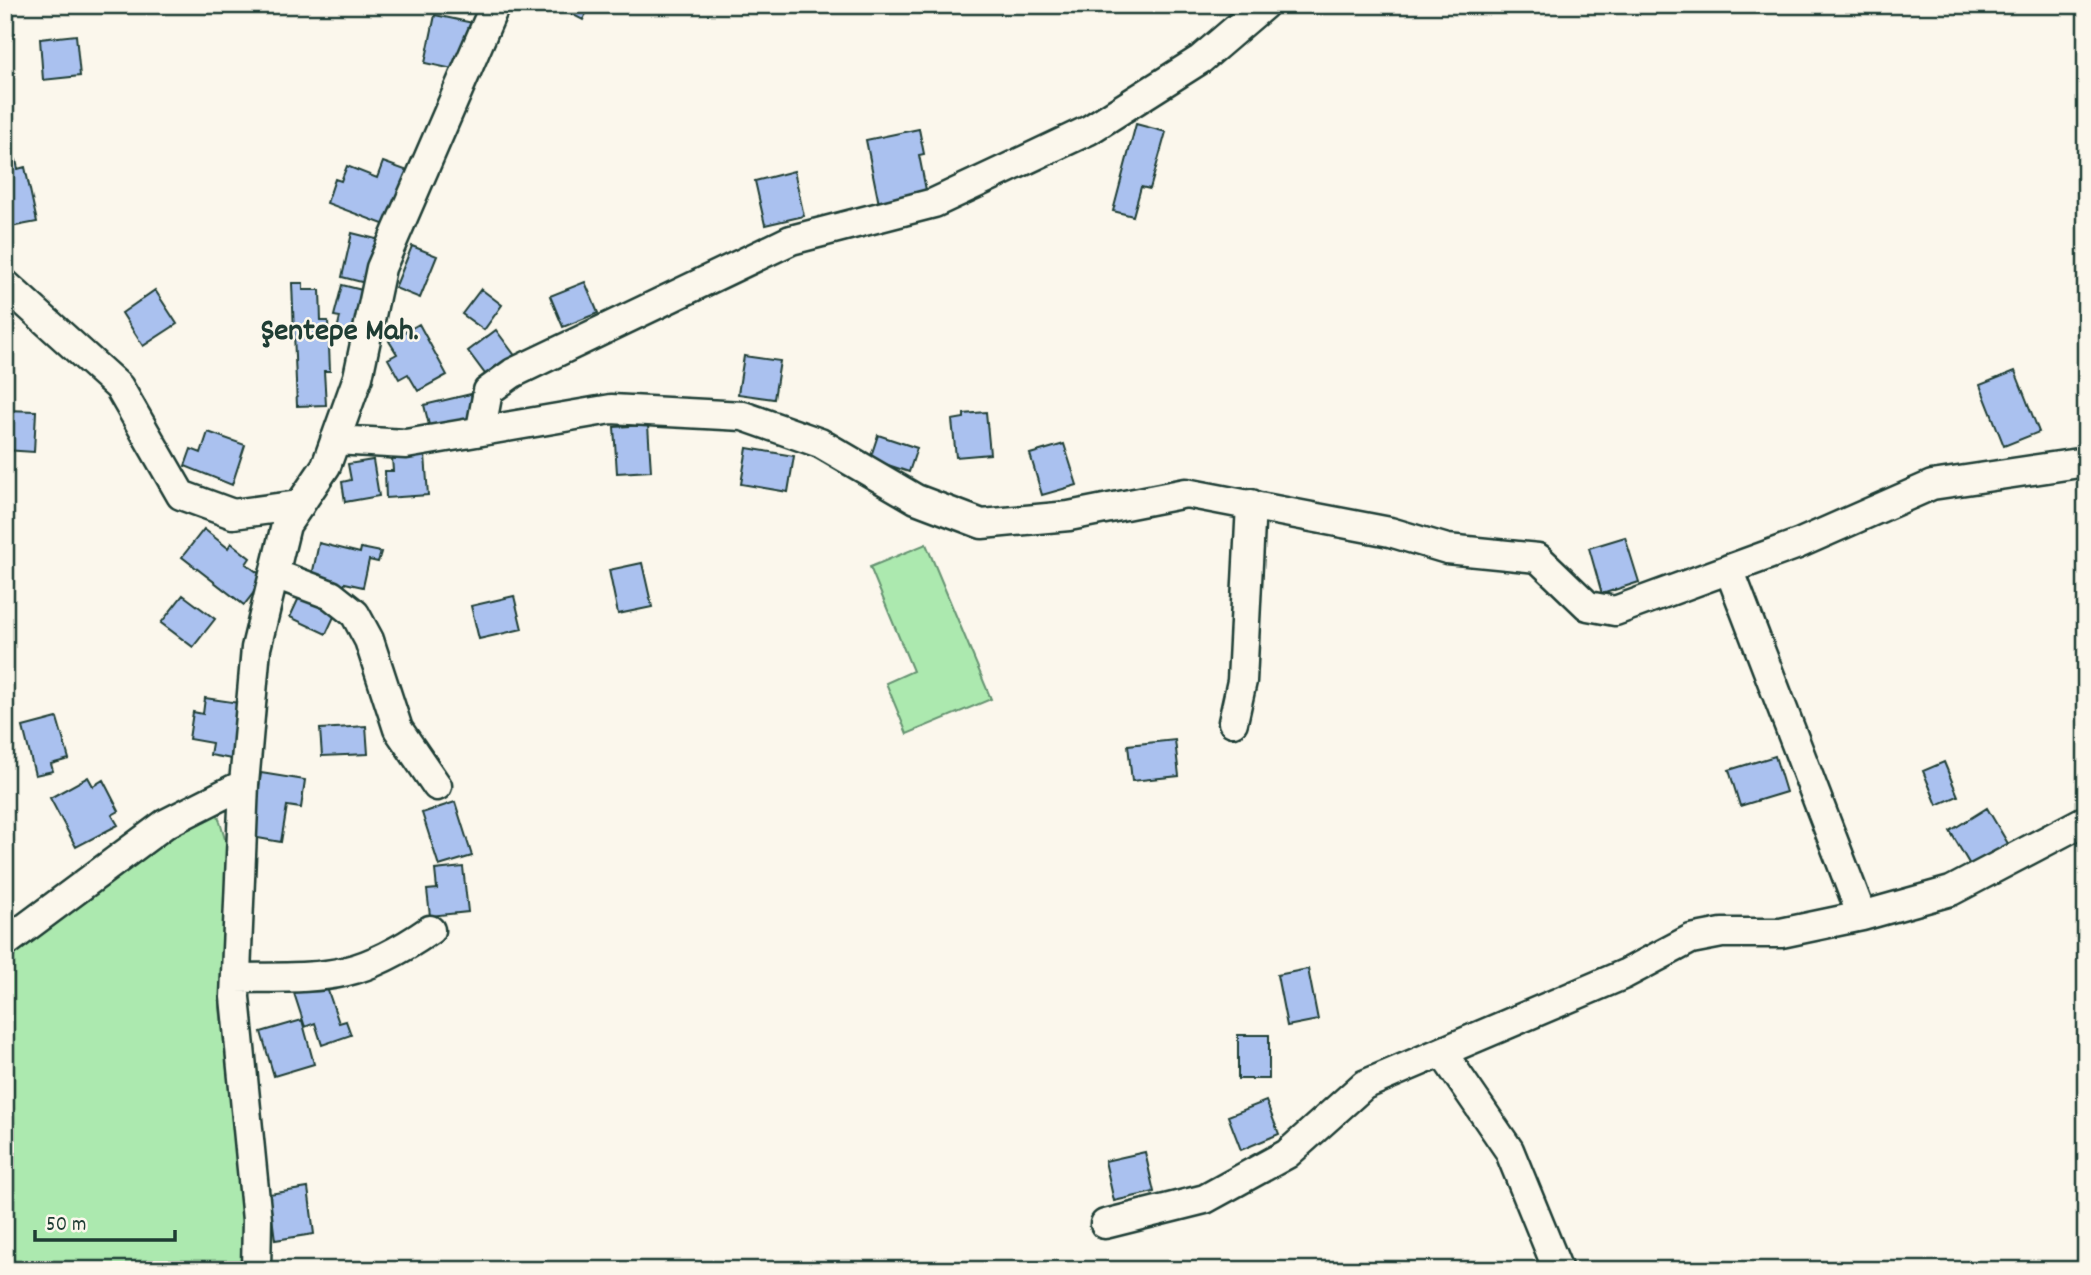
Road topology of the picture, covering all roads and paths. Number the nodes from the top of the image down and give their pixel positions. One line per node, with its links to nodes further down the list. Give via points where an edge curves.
1 (495, 5): 5 (street, via 381,268 358,377)
2 (1264, 5): 4 (street, via 1200,59 1088,130 933,203 792,240 513,373 488,391)
3 (5, 284): 8 (street, via 119,387 181,495 233,514)
4 (481, 429): 5 (street, via 406,444); 7 (street, via 611,409 743,416 820,443 916,499 982,524 1069,516 1186,493)
5 (335, 440): 8 (street, via 326,466)
6 (2086, 462): 9 (street, via 1932,485)
7 (1251, 504): 9 (street, via 1390,532 1447,550 1538,558 1588,606 1615,611); 11 (street, via 1241,681)
8 (300, 505): 10 (street, via 286,525)
9 (1729, 569): 15 (street)
10 (275, 574): 12 (street, via 257,648); 13 (street, via 331,595 355,614 369,640 398,729)
11 (1233, 722)
12 (244, 784): 17 (street, via 165,824); 18 (street)
13 (437, 786)
14 (2086, 820): 15 (street, via 1951,891)
15 (1862, 916): 19 (street, via 1781,933 1722,933 1691,939 1625,974)
16 (430, 930): 18 (street, via 391,956 352,972)
17 (5, 943)
18 (236, 978): 21 (street, via 257,1220)
19 (1443, 1052): 20 (street, via 1364,1086 1287,1154 1205,1199); 22 (street, via 1510,1150)
20 (1105, 1224)
21 (256, 1270)
22 (1558, 1270)

